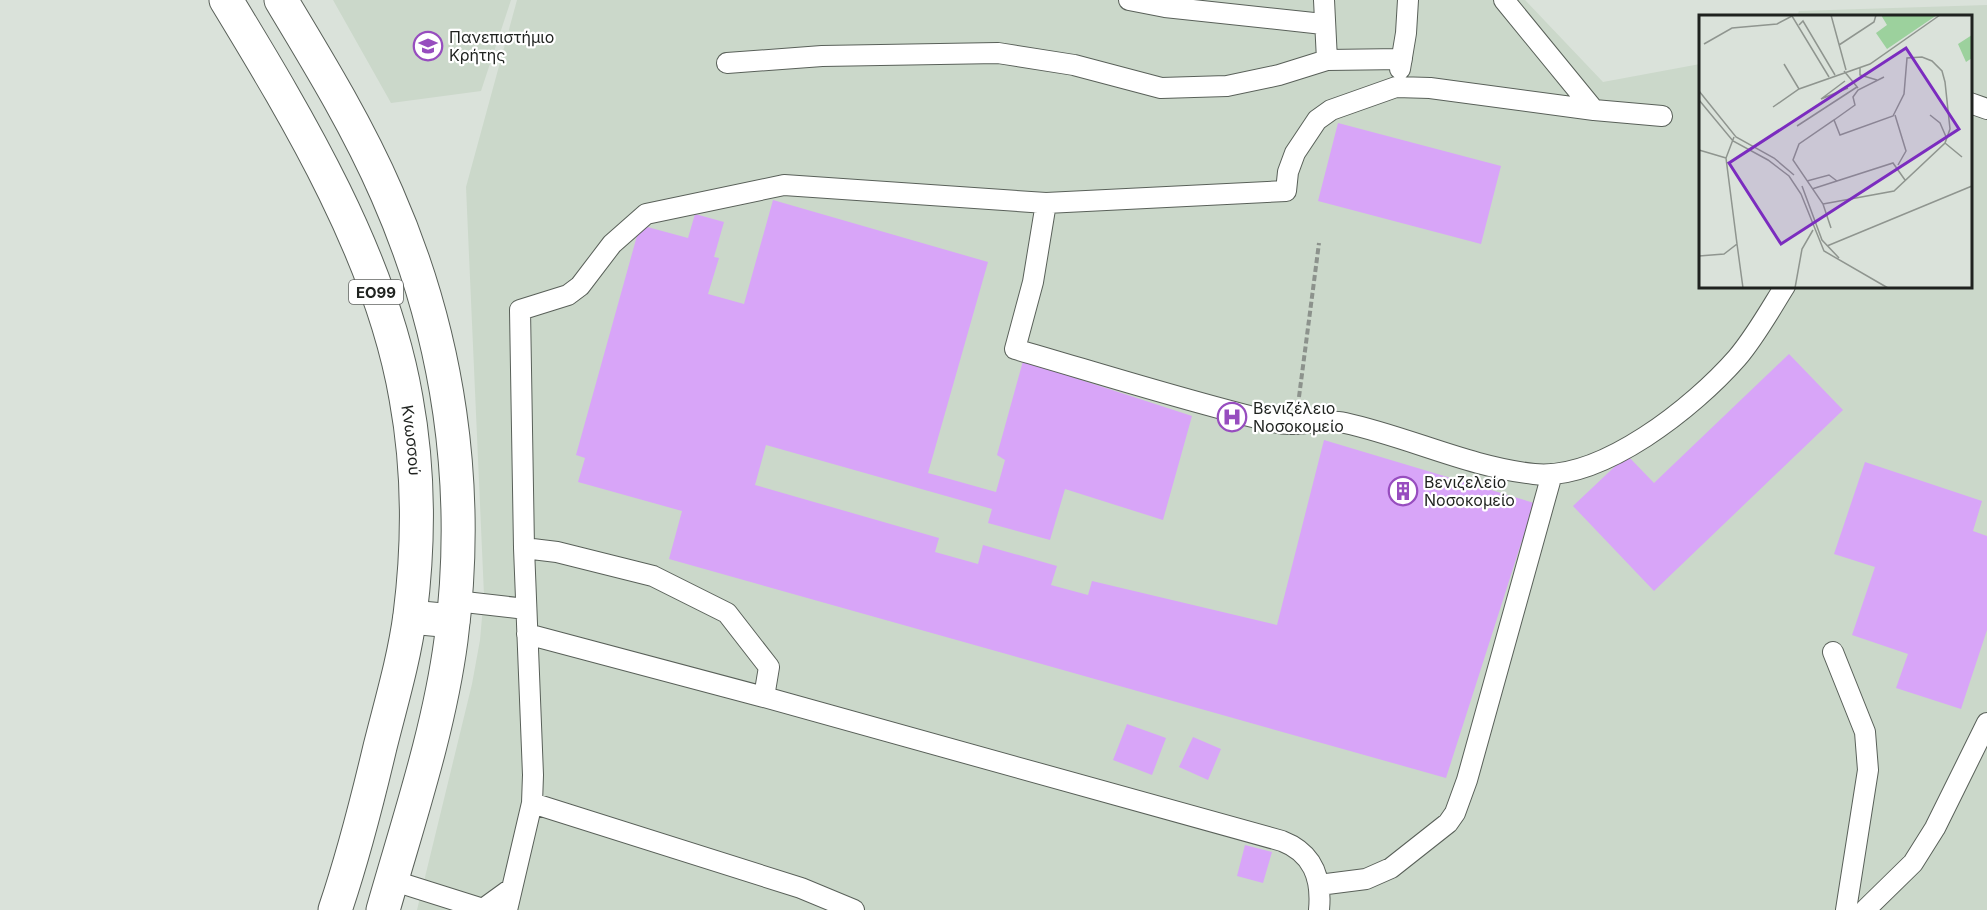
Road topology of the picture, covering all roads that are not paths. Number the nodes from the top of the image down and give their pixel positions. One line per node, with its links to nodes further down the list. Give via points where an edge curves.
1 (226, 0): 22 (main road, Κνωσσού / ΕΟ99, via 327,176 372,280 389,332 406,399 414,470 415,555)
2 (282, 0): 21 (main road, ΕΟ99, via 387,194 430,310 450,396 456,456)
3 (1129, 0): 7 (lane)
4 (1324, 0): 7 (lane)
5 (1408, 0): 8 (lane)
6 (1504, 0): 14 (lane)
7 (1323, 24): 9 (lane)
8 (1402, 59): 9 (lane); 11 (lane)
9 (1327, 60): 10 (lane, via 1227,86 1161,88 1074,65 998,53 822,56)
10 (727, 63)
11 (1396, 87): 14 (lane); 16 (lane, via 1331,110 1317,120 1295,153 1286,191)
12 (1972, 103): 13 (lane)
13 (1987, 109)
14 (1594, 110): 15 (lane)
15 (1662, 116)
16 (1046, 203): 18 (lane, via 1033,282 1015,350 1276,423 1344,423 1485,465); 19 (lane, via 784,185 646,214 612,244 580,286 520,310)
17 (1784, 288): 18 (lane, via 1737,358 1681,410 1642,441 1596,463)
18 (1552, 474): 28 (lane, via 1455,813 1436,834 1379,875 1351,883)
19 (524, 548): 20 (lane); 25 (lane, via 557,552 653,576 727,613 769,667)
20 (526, 609): 21 (lane); 23 (lane)
21 (455, 611): 22 (main road); 30 (main road, ΕΟ99, via 433,727)
22 (410, 617): 31 (main road, Κνωσσού / ΕΟ99, via 368,798)
23 (527, 634): 25 (lane); 27 (lane)
24 (1833, 652): 35 (lane, via 1865,732 1868,770)
25 (764, 697): 28 (lane, via 1294,845 1310,859)
26 (1987, 723): 36 (lane, via 1921,851)
27 (532, 803): 29 (lane); 33 (lane, via 801,888)
28 (1319, 885): 34 (lane)
29 (512, 888): 30 (lane, via 483,909); 32 (lane)
30 (387, 895)
31 (335, 910)
32 (507, 910)
33 (854, 910)
34 (1319, 910)
35 (1846, 910)
36 (1865, 910)

